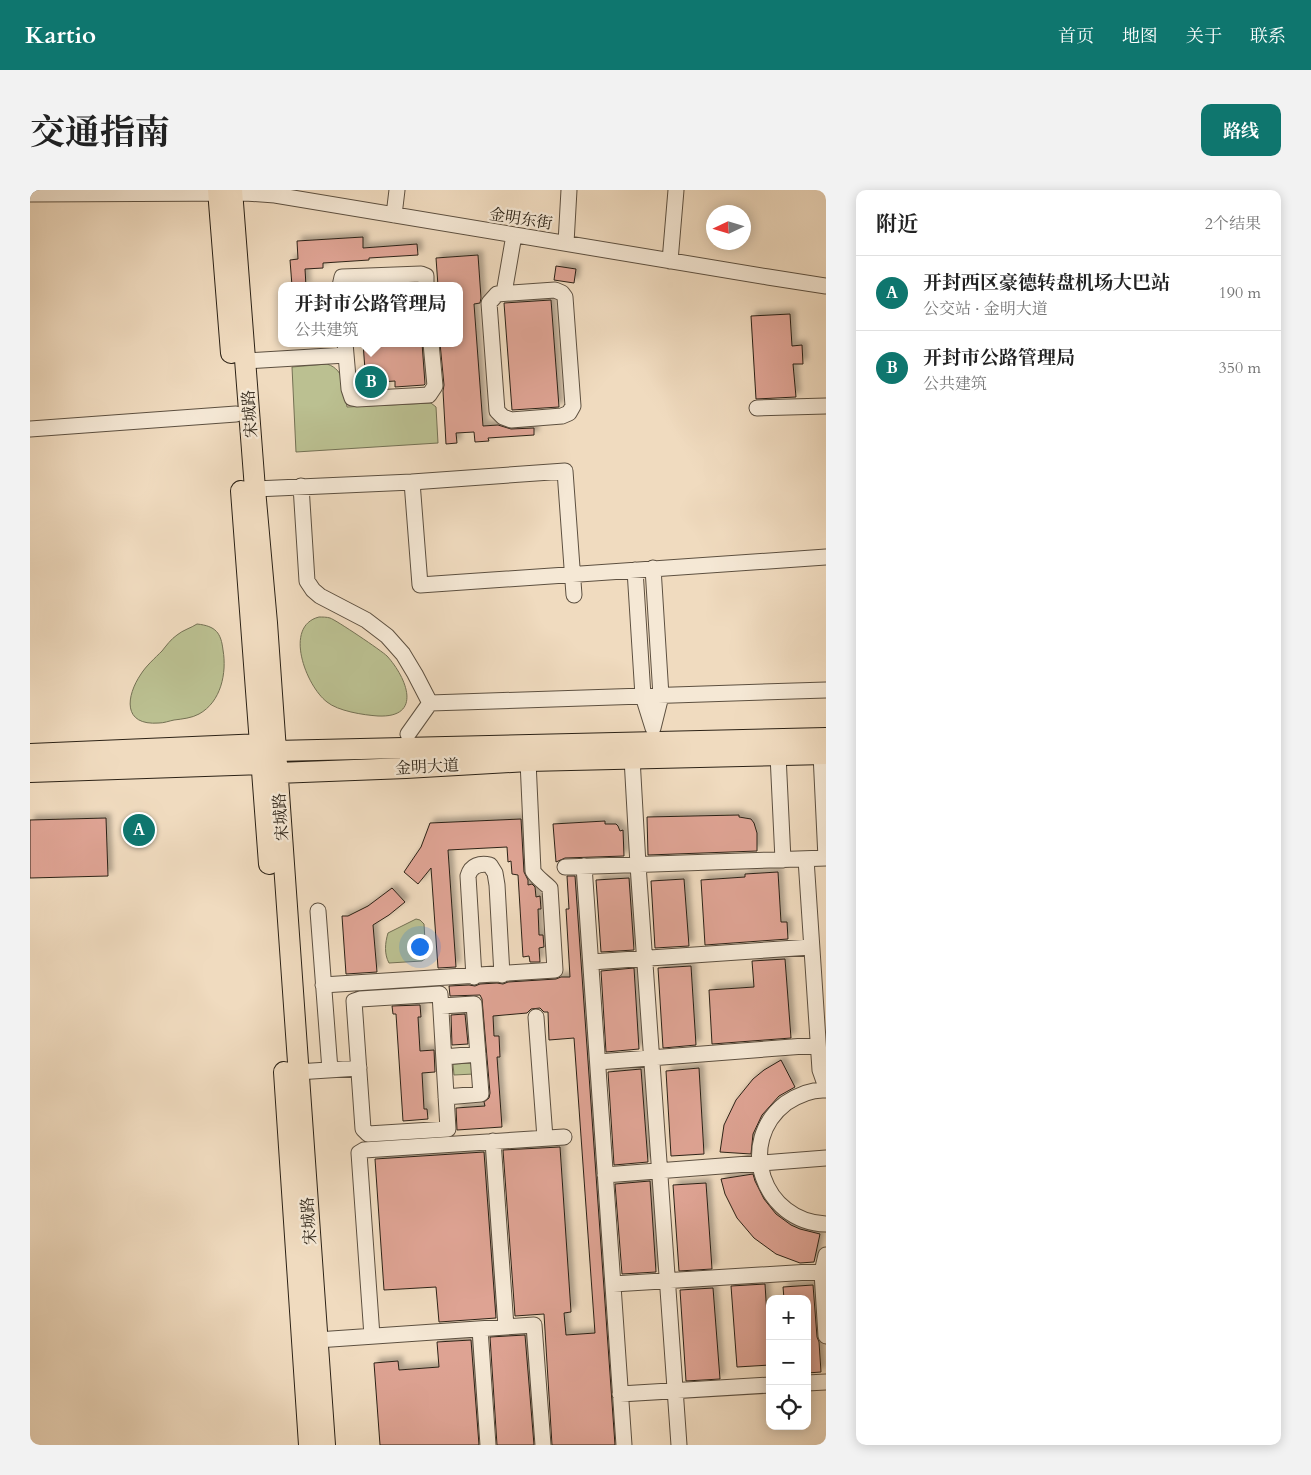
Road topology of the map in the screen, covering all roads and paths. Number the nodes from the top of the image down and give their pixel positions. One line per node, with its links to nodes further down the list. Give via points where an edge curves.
1 (397, 190): 6 (street)
2 (569, 190): 8 (street)
3 (676, 190): 9 (street)
4 (225, 192): 5 (street, 金明东街); 6 (street, 金明东街, via 275,195); 16 (main road, 宋城路); 19 (main road, 宋城路)
5 (30, 194)
6 (394, 215): 7 (street, 金明东街)
7 (514, 235): 8 (street, 金明东街); 13 (street)
8 (566, 243): 9 (street, 金明东街)
9 (670, 261): 12 (street, 金明东街)
10 (341, 282): 11 (street, via 342,276 421,274 426,276)
11 (426, 282)
12 (826, 286)
13 (504, 293): 13 (street, via 555,290 565,297 573,406 569,413 511,420 497,411 489,303 497,294)
14 (431, 347): 15 (street, via 435,386 429,395 357,399 352,398 349,389)
15 (346, 349): 16 (street)
16 (245, 361): 23 (main road, 宋城路)
17 (826, 406): 18 (street)
18 (757, 408)
19 (236, 414): 20 (street); 38 (main road, 宋城路)
20 (30, 429)
21 (412, 482): 22 (street); 27 (street, via 420,585); 27 (street, via 565,470)
22 (301, 486): 23 (street); 32 (street, via 307,581 320,596 366,620 387,636 416,674)
23 (255, 489): 38 (main road, 宋城路, via 267,623)
24 (826, 557): 25 (street)
25 (653, 568): 26 (street); 31 (street)
26 (635, 570): 27 (street); 30 (street)
27 (573, 574): 28 (street)
28 (574, 595)
29 (826, 690): 31 (street)
30 (643, 696): 31 (street); 32 (street); 34 (street)
31 (661, 696): 34 (street)
32 (430, 703): 33 (street)
33 (408, 734)
34 (653, 735): 35 (main road, 金明大道); 38 (main road, 金明大道)
35 (824, 748): 37 (main road, 金明大道); 42 (street)
36 (30, 754): 38 (main road, 金明大道)
37 (778, 755): 39 (main road, 金明大道); 44 (street)
38 (268, 758): 40 (main road, 金明大道, via 406,768); 41 (main road, 金明大道); 64 (main road, 宋城路); 89 (main road, 宋城路, via 272,888)
39 (632, 758): 40 (main road, 金明大道); 45 (street)
40 (528, 761): 52 (street, via 533,871 550,888 555,970)
41 (30, 772)
42 (826, 858): 43 (street)
43 (806, 859): 44 (street); 49 (street)
44 (783, 860): 45 (street)
45 (638, 864): 46 (street); 50 (street)
46 (584, 866): 47 (street); 51 (street)
47 (565, 867)
48 (318, 911): 54 (street)
49 (811, 947): 50 (street); 57 (street)
50 (645, 958): 51 (street); 60 (street)
51 (591, 962): 61 (street)
52 (502, 975): 53 (street); 53 (street, via 496,879 490,865 485,864 472,868 468,876)
53 (474, 977): 54 (street)
54 (323, 985): 63 (street)
55 (441, 1006): 58 (street, via 474,1004); 59 (street); 62 (street, via 440,994 354,1001)
56 (536, 1017): 68 (street)
57 (818, 1045): 60 (street); 65 (street, via 820,1070)
58 (478, 1054): 59 (street); 66 (street, via 481,1094)
59 (444, 1057): 66 (street)
60 (652, 1057): 61 (street); 72 (street)
61 (598, 1062): 73 (street)
62 (358, 1068): 63 (street); 66 (street, via 363,1129 368,1134 448,1129)
63 (330, 1070): 64 (street)
64 (297, 1072): 83 (main road, 宋城路)
65 (826, 1088): 71 (street, via 791,1100 775,1114 761,1142)
66 (446, 1097)
67 (564, 1136): 68 (street)
68 (545, 1138): 69 (street)
69 (493, 1141): 79 (street); 81 (street, via 364,1150 359,1153)
70 (826, 1158): 71 (street)
71 (760, 1163): 72 (street); 74 (street, via 765,1183 783,1208 800,1219)
72 (660, 1171): 73 (street); 77 (street)
73 (606, 1175): 78 (street)
74 (826, 1224)
75 (826, 1255): 76 (street)
76 (824, 1271): 77 (street); 82 (street)
77 (668, 1281): 78 (street); 87 (street)
78 (613, 1284): 88 (street)
79 (506, 1327): 80 (street); 92 (street, via 534,1325)
80 (480, 1329): 81 (street); 91 (street)
81 (372, 1336): 83 (street)
82 (826, 1336)
83 (317, 1340): 90 (main road, 宋城路)
84 (826, 1382): 85 (street)
85 (811, 1383)
86 (766, 1385): 87 (street)
87 (676, 1391): 88 (street); 94 (street)
88 (620, 1394): 93 (street)
89 (309, 1445)
90 (325, 1445)
91 (488, 1445)
92 (543, 1445)
93 (624, 1445)
94 (679, 1445)

